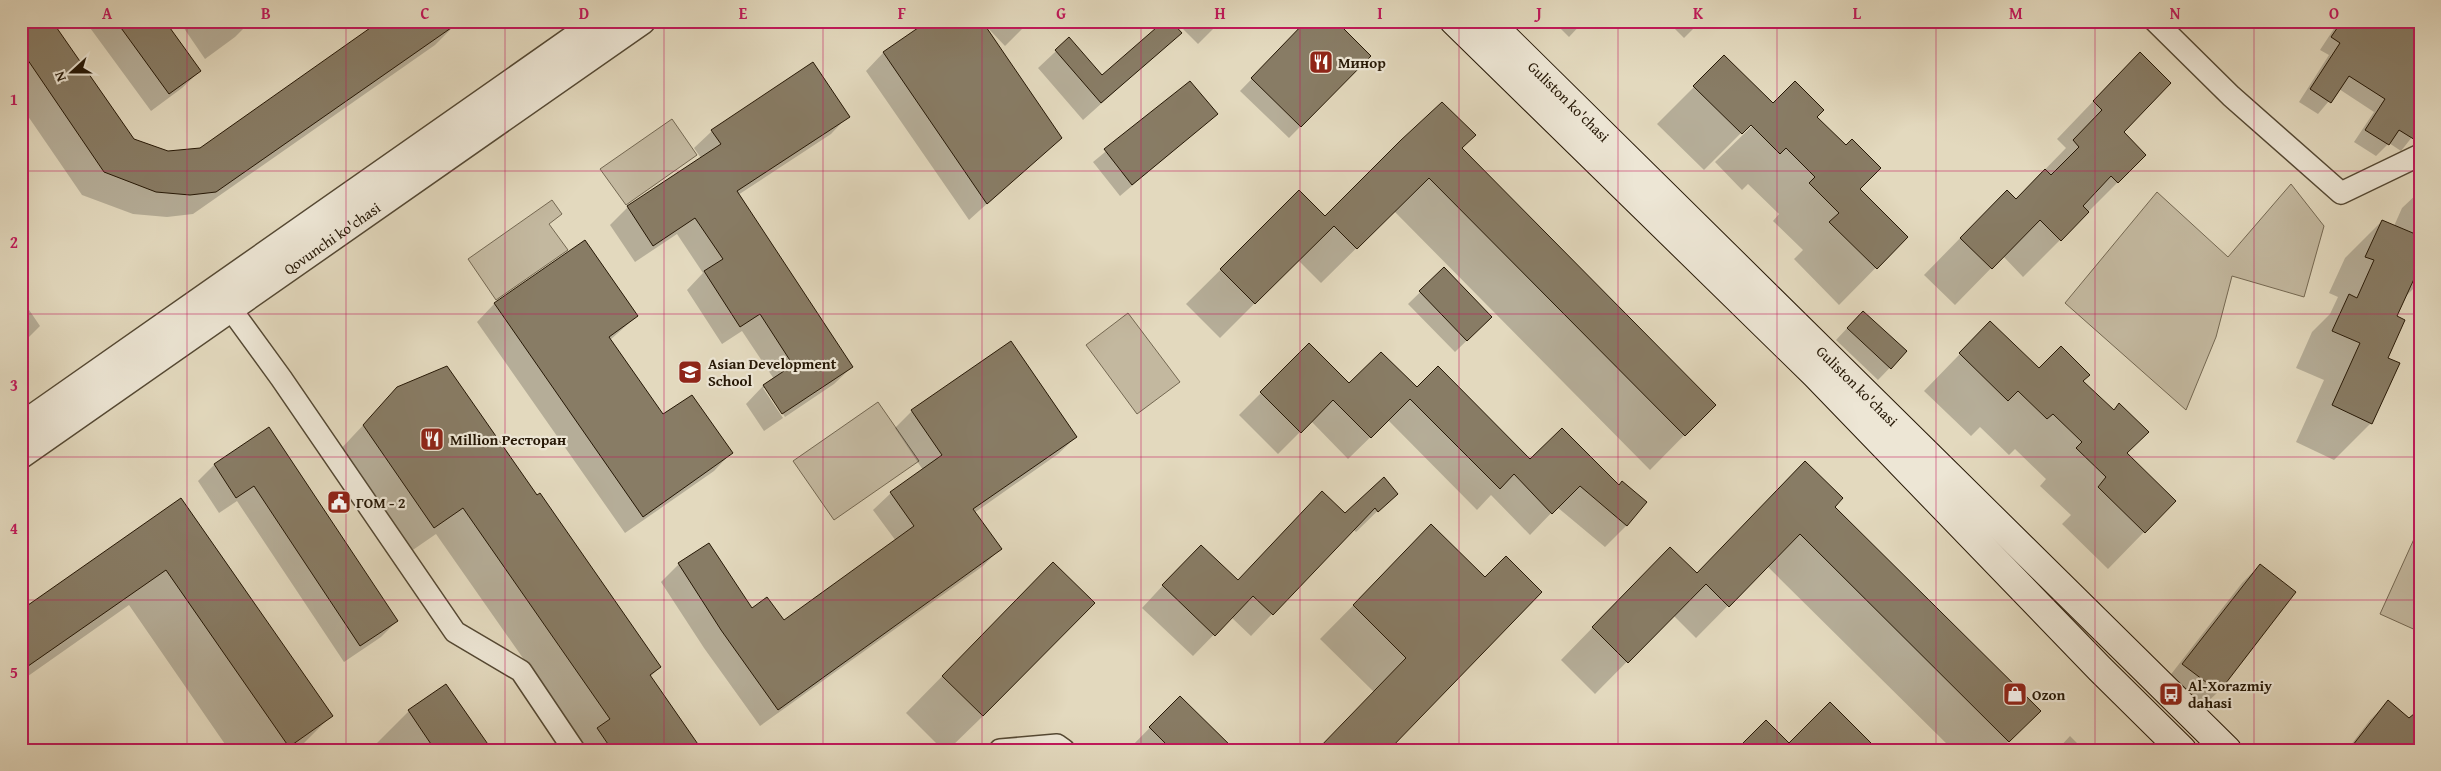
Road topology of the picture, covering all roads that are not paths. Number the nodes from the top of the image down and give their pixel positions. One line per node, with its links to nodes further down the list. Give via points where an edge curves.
1 (599, 21): 7 (street, Qovunchi ko'chasi)
2 (642, 21): 7 (street, Qovunchi ko'chasi)
3 (1454, 21): 13 (main road, Guliston ko'chasi, via 1816,375)
4 (1488, 21): 14 (main road, Guliston ko'chasi)
5 (2155, 21): 6 (street, via 2231,96 2341,193)
6 (2420, 154)
7 (224, 299): 8 (street, Qovunchi ko'chasi); 9 (street, Qovunchi ko'chasi); 10 (street, via 455,632 521,671)
8 (21, 426)
9 (21, 455)
10 (574, 750)
11 (1000, 750): 12 (street, via 1057,745)
12 (1064, 750)
13 (2182, 750)
14 (2227, 750)

